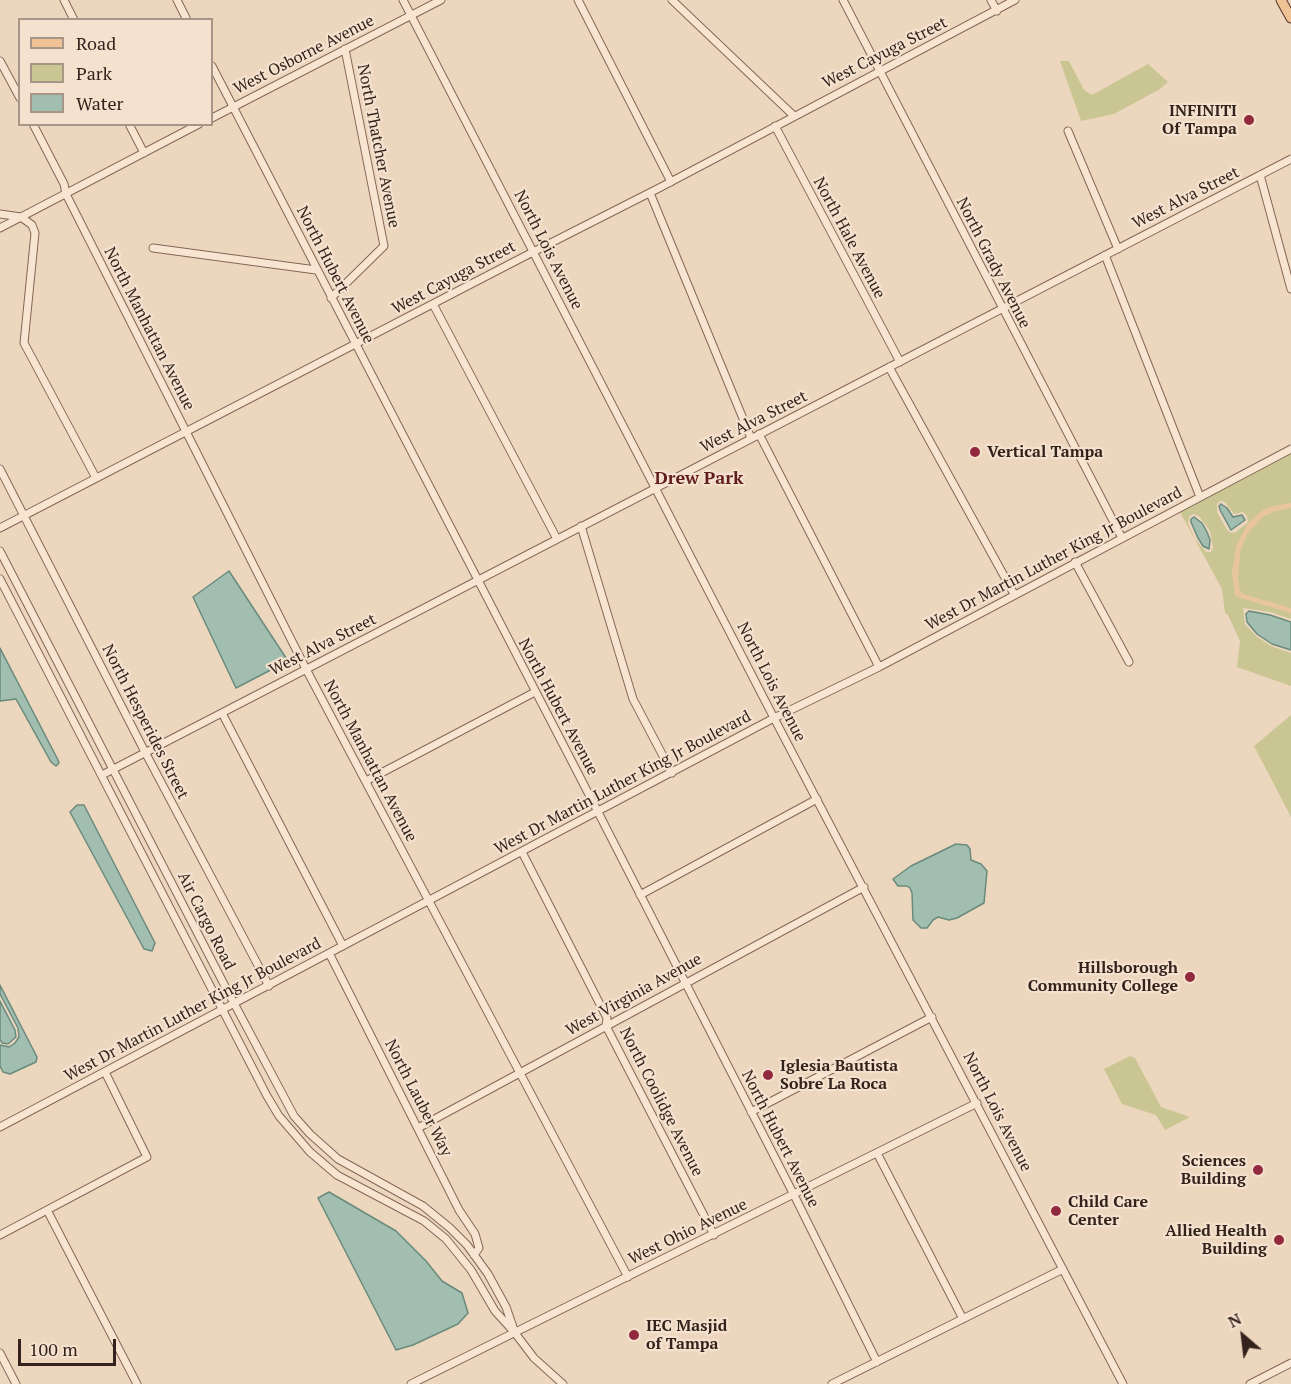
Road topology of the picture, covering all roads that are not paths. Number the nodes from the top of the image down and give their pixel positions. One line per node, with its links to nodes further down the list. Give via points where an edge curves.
1 (64, 0): 13 (street)
2 (177, 0): 14 (street)
3 (403, 0): 12 (street, North Lois Avenue)
4 (441, 0): 12 (street, West Osborne Avenue)
5 (578, 0): 32 (street)
6 (672, 0): 22 (street)
7 (843, 0): 19 (street, North Grady Avenue)
8 (991, 0): 11 (street)
9 (1015, 0): 11 (street, West Cayuga Street)
10 (1281, 0): 15 (main road)
11 (997, 11): 19 (street, West Cayuga Street)
12 (411, 16): 16 (street, West Osborne Avenue); 40 (street, North Lois Avenue)
13 (73, 18)
14 (186, 18)
15 (1291, 18)
16 (345, 49): 21 (street, West Osborne Avenue); 44 (street, North Thatcher Avenue, via 384,246)
17 (0, 61): 20 (street)
18 (213, 68): 21 (street, North Hubert Avenue)
19 (879, 72): 22 (street, West Cayuga Street); 46 (street, North Grady Avenue)
20 (18, 94)
21 (232, 107): 23 (street, West Osborne Avenue); 42 (street, North Hubert Avenue)
22 (794, 116): 27 (street, West Cayuga Street)
23 (213, 117)
24 (34, 126): 34 (street, North Manhattan Avenue)
25 (130, 126): 29 (street)
26 (195, 126): 29 (street)
27 (775, 126): 32 (street, West Cayuga Street); 48 (street, North Hale Avenue)
28 (1068, 131): 39 (street)
29 (144, 153): 34 (street)
30 (1291, 159): 31 (street, West Alva Street)
31 (1260, 175): 39 (street, West Alva Street); 43 (street)
32 (671, 182): 33 (street, West Cayuga Street)
33 (650, 193): 40 (street, West Cayuga Street); 52 (street)
34 (66, 194): 36 (street); 50 (street, North Manhattan Avenue)
35 (0, 214): 36 (street)
36 (21, 217): 37 (street); 55 (street, via 32,225 35,234 24,343)
37 (0, 228)
38 (153, 248): 42 (street)
39 (1118, 249): 41 (street, West Alva Street)
40 (533, 252): 45 (street, West Cayuga Street); 56 (street, North Lois Avenue)
41 (1105, 255): 46 (street, West Alva Street); 57 (street)
42 (316, 270): 44 (street, North Hubert Avenue)
43 (1291, 290)
44 (331, 298): 47 (street, North Hubert Avenue)
45 (433, 304): 47 (street, West Cayuga Street); 61 (street)
46 (1002, 309): 48 (street, West Alva Street); 62 (street, North Grady Avenue)
47 (356, 345): 50 (street, West Cayuga Street); 66 (street, North Hubert Avenue)
48 (900, 362): 49 (street, West Alva Street)
49 (889, 367): 51 (street, West Alva Street); 67 (street)
50 (186, 432): 55 (street, West Cayuga Street); 70 (street, North Manhattan Avenue)
51 (759, 434): 52 (street, West Alva Street); 69 (street)
52 (751, 438): 56 (street, West Alva Street)
53 (1291, 449): 57 (street, West Dr Martin Luther King Jr Boulevard)
54 (0, 470): 58 (street, North Hesperides Street)
55 (96, 478): 58 (street, West Cayuga Street)
56 (655, 488): 59 (street, West Alva Street); 73 (street, North Lois Avenue)
57 (1200, 497): 62 (street, West Dr Martin Luther King Jr Boulevard)
58 (24, 516): 60 (street, West Cayuga Street); 74 (street, North Hesperides Street)
59 (581, 526): 61 (street, West Alva Street); 76 (street, via 633,699)
60 (0, 528)
61 (556, 538): 66 (street, West Alva Street)
62 (1122, 538): 64 (street, West Dr Martin Luther King Jr Boulevard)
63 (0, 551): 75 (street, Air Cargo Road)
64 (1075, 562): 67 (street, West Dr Martin Luther King Jr Boulevard); 68 (street)
65 (0, 579): 77 (street, Air Cargo Road)
66 (477, 581): 70 (street, West Alva Street); 71 (street, North Hubert Avenue)
67 (1014, 594): 69 (street, West Dr Martin Luther King Jr Boulevard)
68 (1129, 662)
69 (879, 667): 73 (street, West Dr Martin Luther King Jr Boulevard)
70 (306, 669): 72 (street, West Alva Street); 78 (street, North Manhattan Avenue)
71 (535, 692): 78 (street); 80 (street, North Hubert Avenue)
72 (222, 713): 74 (street, West Alva Street); 85 (street)
73 (774, 718): 76 (street, West Dr Martin Luther King Jr Boulevard); 79 (street, North Lois Avenue)
74 (145, 752): 75 (street, West Alva Street); 88 (street, North Hesperides Street)
75 (112, 769): 77 (street, West Alva Street); 89 (street, Air Cargo Road)
76 (672, 773): 80 (street, West Dr Martin Luther King Jr Boulevard)
77 (102, 774): 90 (street, Air Cargo Road)
78 (366, 781): 84 (street, North Manhattan Avenue)
79 (817, 799): 82 (street, North Lois Avenue); 83 (street)
80 (598, 812): 81 (street, West Dr Martin Luther King Jr Boulevard); 83 (street, North Hubert Avenue)
81 (522, 852): 84 (street, West Dr Martin Luther King Jr Boulevard); 92 (street, North Coolidge Avenue, via 607,1018)
82 (864, 887): 87 (street, West Virginia Avenue); 91 (street, North Lois Avenue)
83 (640, 895): 87 (street, North Hubert Avenue)
84 (429, 901): 85 (street, West Dr Martin Luther King Jr Boulevard); 94 (street, North Manhattan Avenue)
85 (343, 946): 86 (street, West Dr Martin Luther King Jr Boulevard)
86 (329, 953): 88 (street, West Dr Martin Luther King Jr Boulevard); 98 (street, North Lauber Way)
87 (684, 982): 92 (street, West Virginia Avenue); 96 (street, North Hubert Avenue)
88 (269, 986): 89 (street, West Dr Martin Luther King Jr Boulevard)
89 (234, 1004): 90 (street, West Dr Martin Luther King Jr Boulevard); 104 (street, Air Cargo Road, via 286,1104 310,1134 348,1166 435,1215)
90 (223, 1010): 93 (street, West Dr Martin Luther King Jr Boulevard); 108 (street, Air Cargo Road, via 267,1096 294,1136 338,1175 435,1229 459,1253 495,1311)
91 (932, 1017): 95 (street, North Lois Avenue); 96 (street)
92 (606, 1026): 94 (street, West Virginia Avenue); 103 (street, North Coolidge Avenue)
93 (105, 1072): 97 (street, West Dr Martin Luther King Jr Boulevard); 101 (street, via 147,1157)
94 (520, 1072): 98 (street, West Virginia Avenue); 106 (street, North Manhattan Avenue)
95 (977, 1103): 99 (street, West Ohio Avenue); 105 (street, North Lois Avenue)
96 (751, 1112): 100 (street, North Hubert Avenue)
97 (0, 1127)
98 (418, 1128): 104 (street, North Lauber Way, via 475,1234 478,1248)
99 (877, 1153): 100 (street, West Ohio Avenue); 107 (street)
100 (794, 1195): 103 (street, West Ohio Avenue); 110 (street, North Hubert Avenue)
101 (47, 1210): 102 (street); 113 (street)
102 (0, 1235)
103 (714, 1235): 106 (street, West Ohio Avenue)
104 (474, 1255): 108 (street, Air Cargo Road, via 507,1307)
105 (1063, 1269): 107 (street); 117 (street, North Lois Avenue)
106 (627, 1277): 108 (street, West Ohio Avenue)
107 (963, 1319): 110 (street)
108 (515, 1333): 114 (street, West Ohio Avenue); 115 (street, Air Cargo Road, via 534,1358)
109 (0, 1353): 112 (street)
110 (877, 1362): 116 (street)
111 (1291, 1362): 118 (street)
112 (16, 1384)
113 (137, 1384)
114 (411, 1384)
115 (563, 1384)
116 (832, 1384)
117 (1122, 1384)
118 (1250, 1384)

